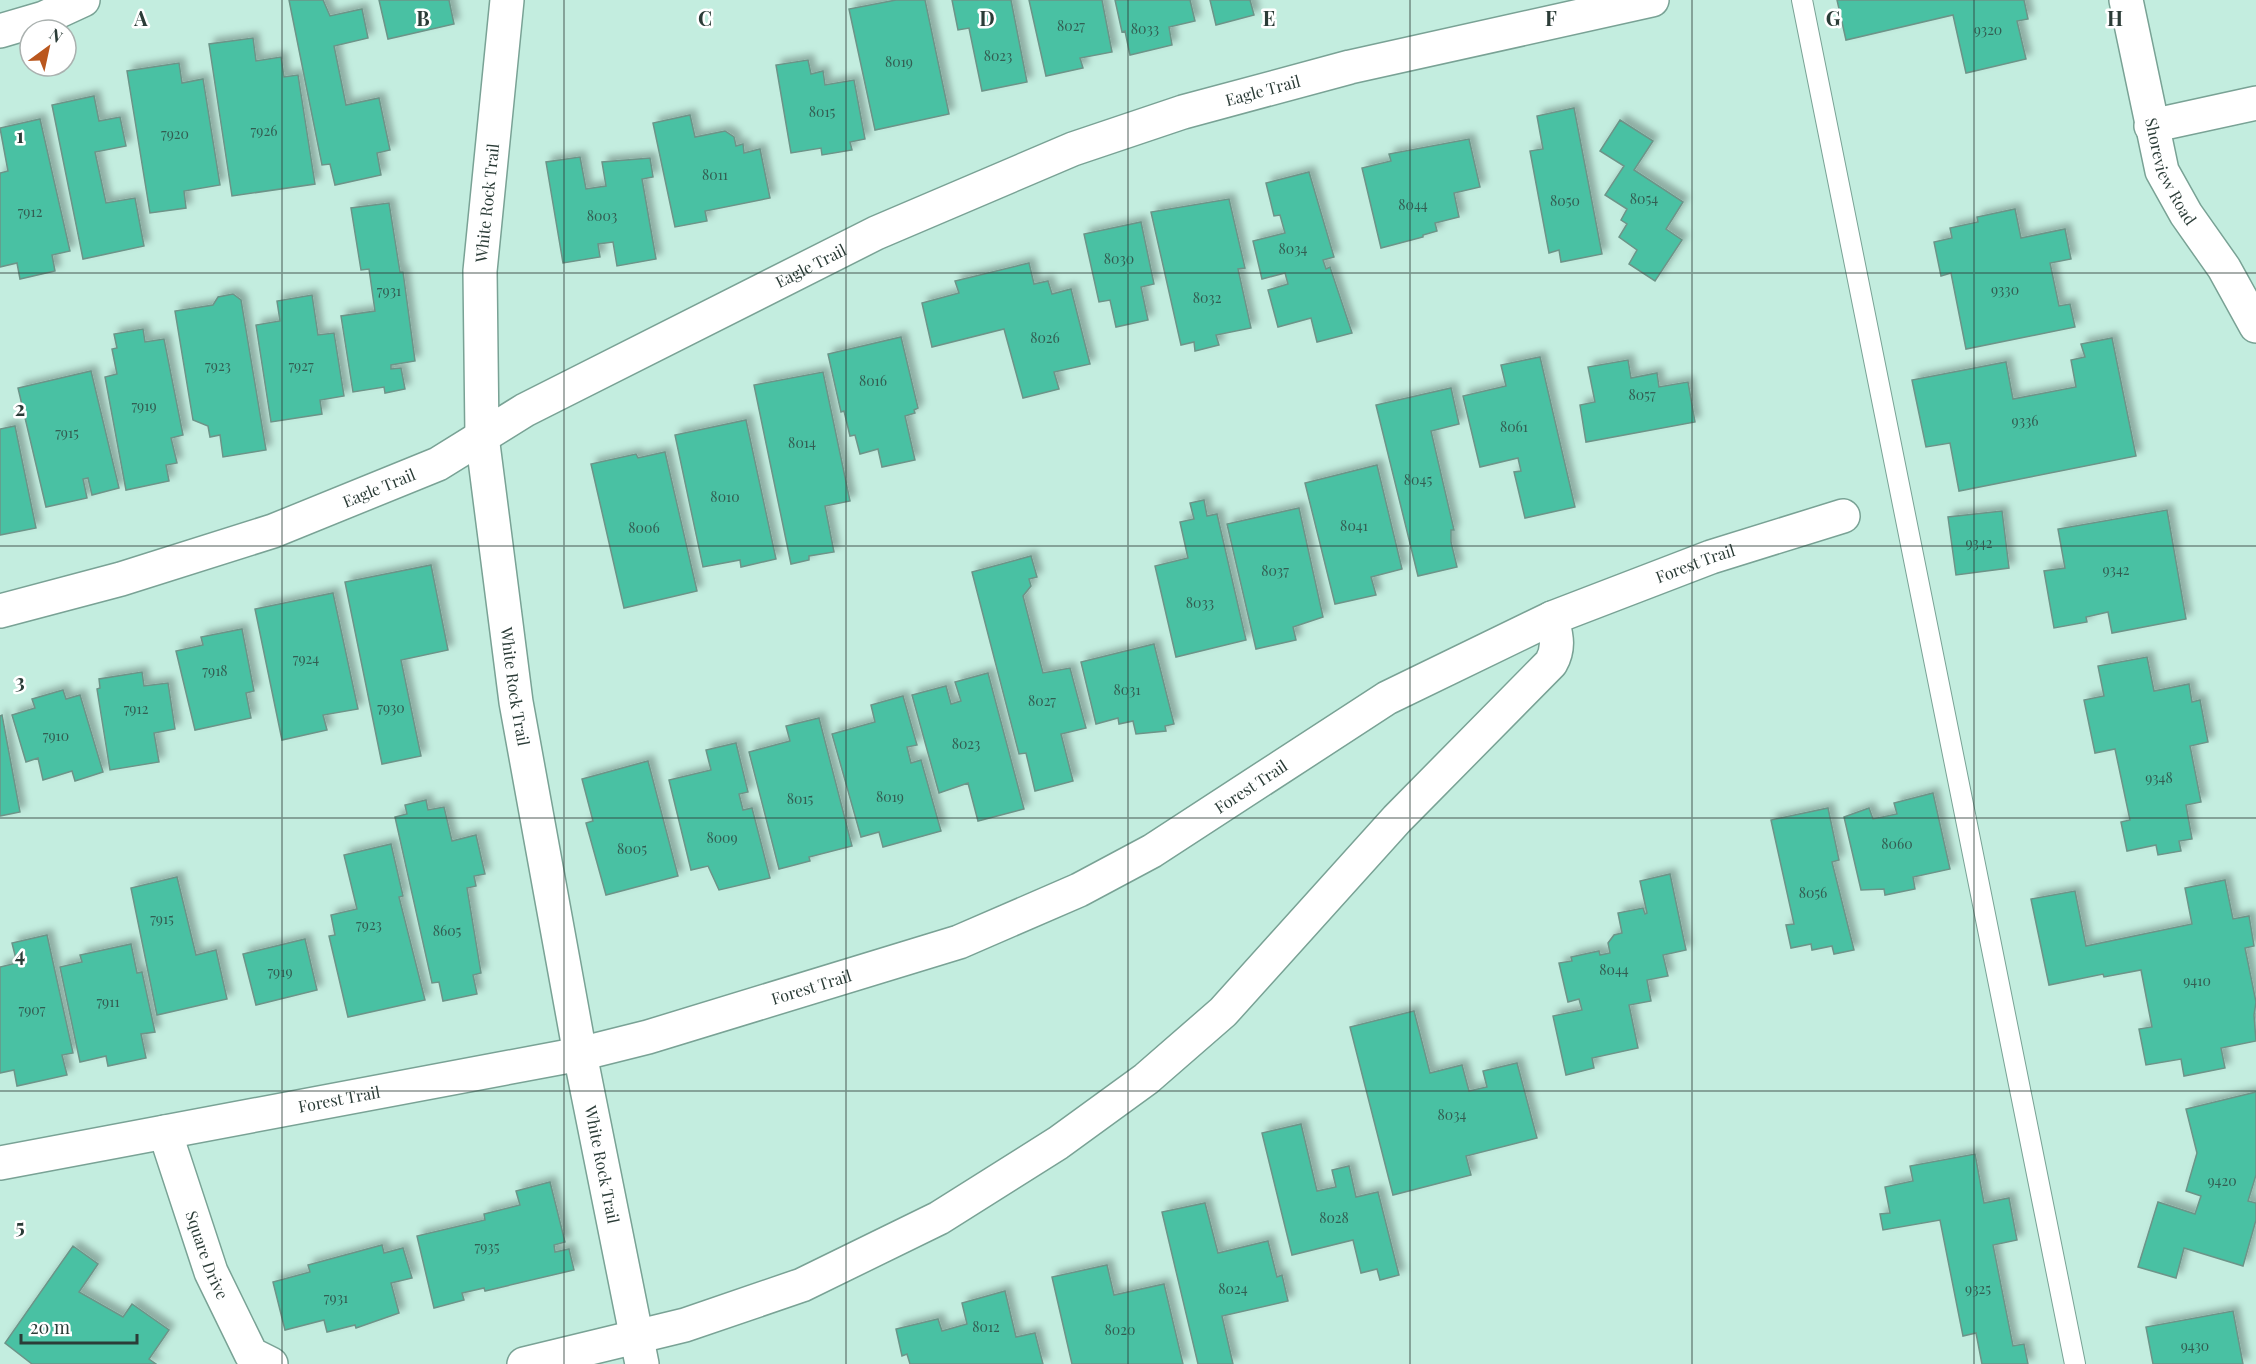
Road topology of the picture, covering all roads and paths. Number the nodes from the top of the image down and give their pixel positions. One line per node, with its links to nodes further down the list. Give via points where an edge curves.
1 (83, 0): 6 (street, via 44,18)
2 (507, 0): 10 (street, White Rock Trail, via 480,271)
3 (1652, 0): 10 (street, Eagle Trail, via 1350,68 1183,112 1072,149 876,233 525,410)
4 (1802, 0): 20 (lane)
5 (2126, 0): 8 (street, Shoreview Road)
6 (0, 31)
7 (2256, 103): 8 (street)
8 (2151, 126): 9 (street, Shoreview Road, via 2162,171)
9 (2256, 326)
10 (482, 436): 12 (street, Eagle Trail, via 438,464 273,531 121,579); 14 (street, White Rock Trail, via 516,702)
11 (1843, 516): 13 (street, Forest Trail, via 1711,557)
12 (0, 611)
13 (1552, 618): 14 (street, Forest Trail, via 1387,698 1152,851 1079,890 959,942); 17 (street, via 1557,642 1551,663 1397,819 1223,1012 1146,1078 1058,1143 939,1218 802,1285 685,1325)
14 (580, 1054): 15 (street, Forest Trail); 17 (street, White Rock Trail)
15 (165, 1132): 16 (street, Forest Trail); 18 (street, Square Drive, via 211,1272 251,1354)
16 (0, 1163)
17 (639, 1351): 19 (street)
18 (271, 1364)
19 (524, 1364)
20 (2075, 1364)

